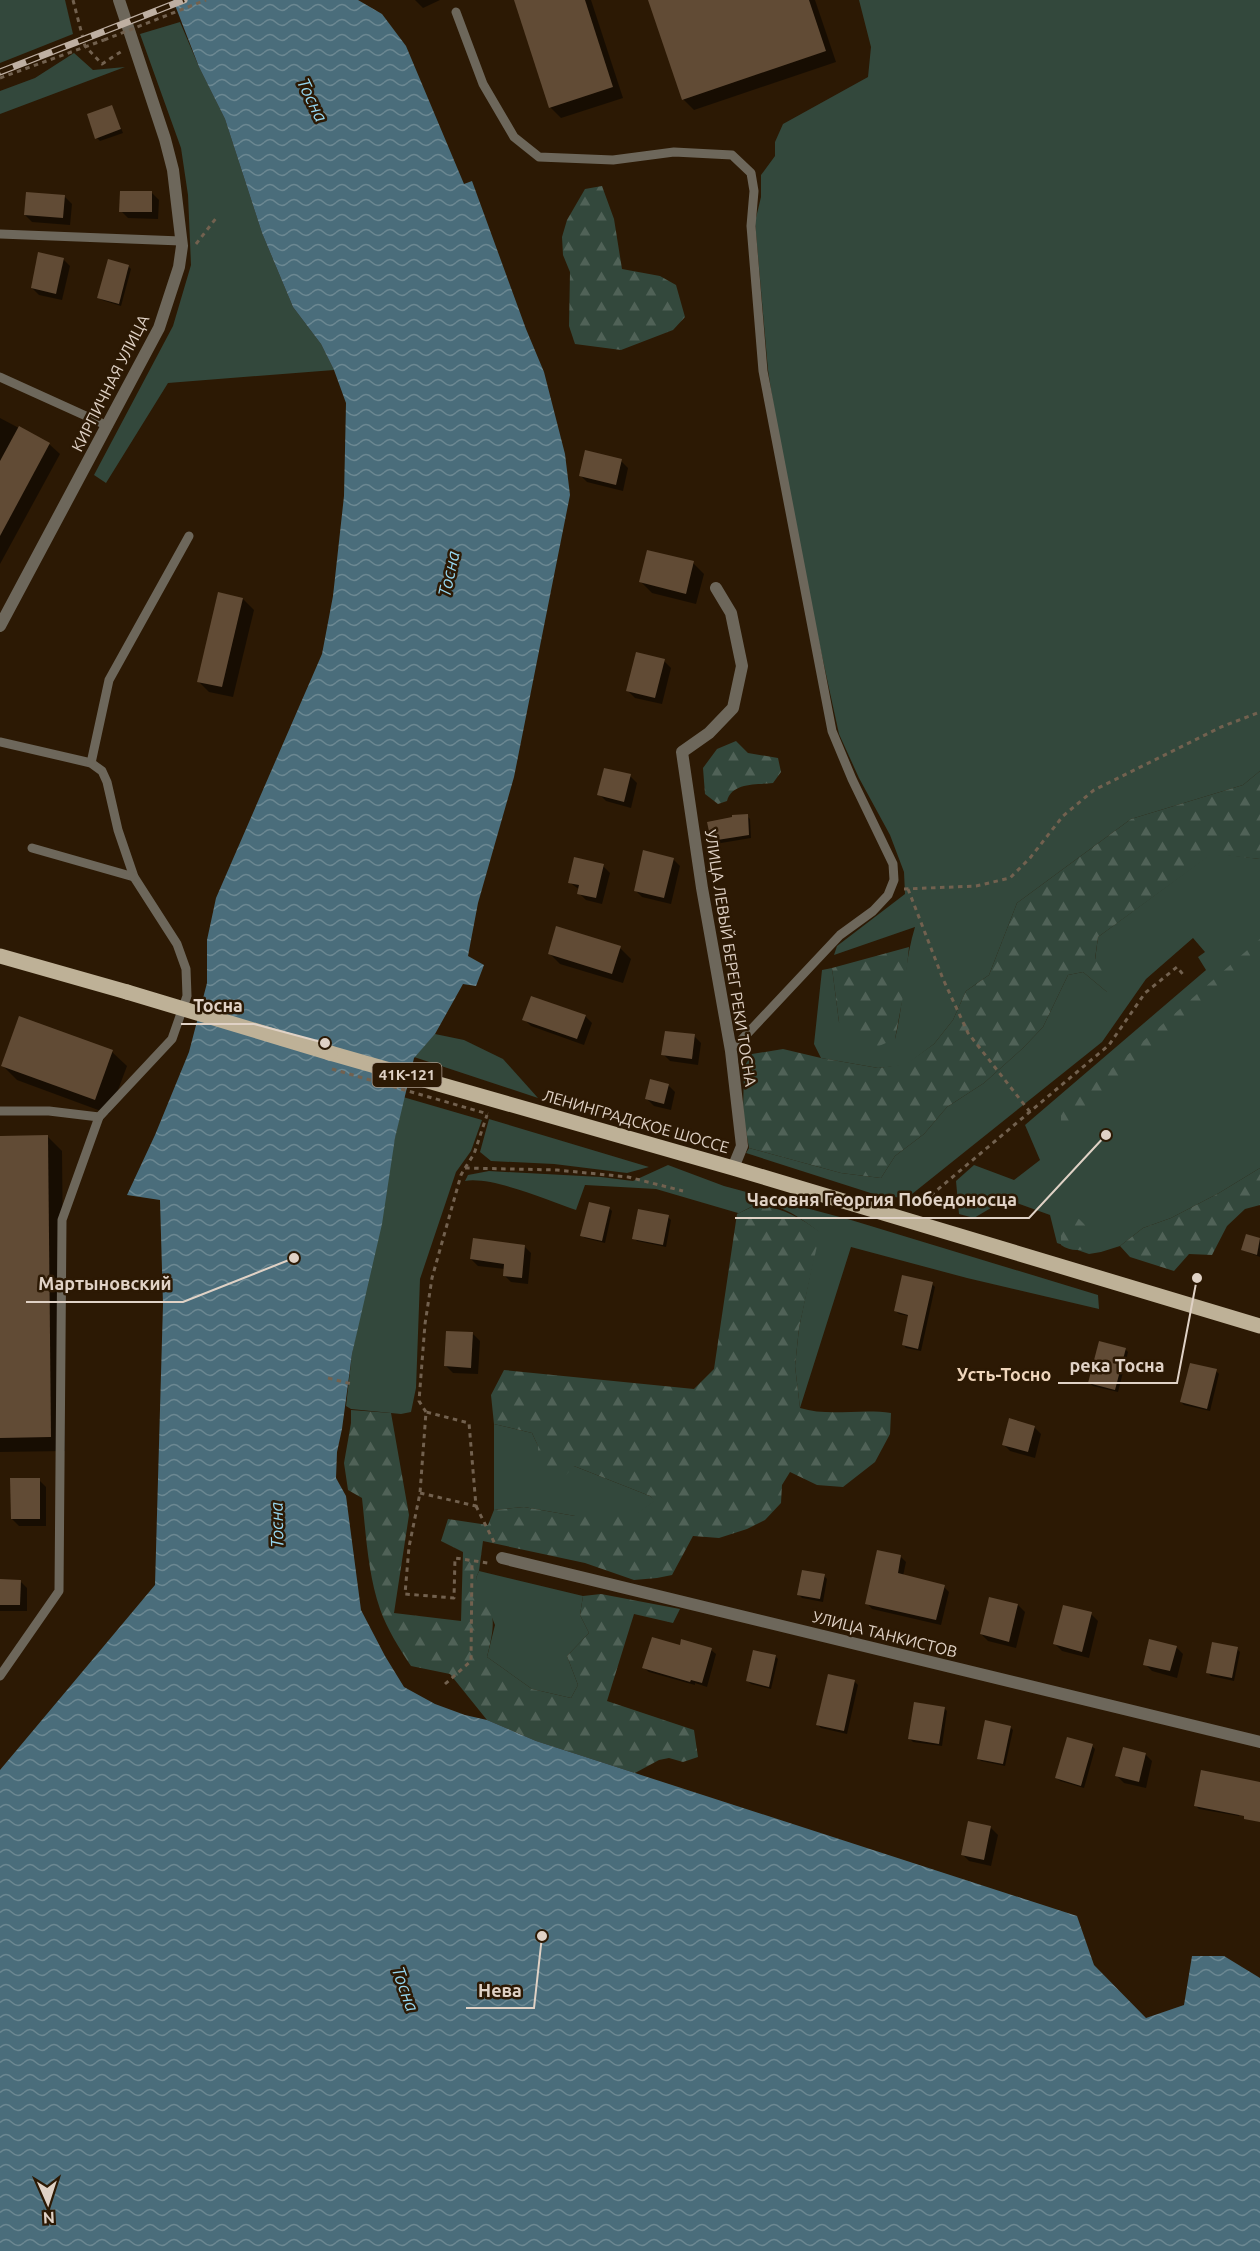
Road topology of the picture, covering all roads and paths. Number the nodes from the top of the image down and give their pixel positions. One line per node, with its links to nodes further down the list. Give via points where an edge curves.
1 (73, 0): 6 (path)
2 (119, 0): 5 (street, КИРПИЧНАЯ УЛИЦА)
3 (206, 0): 6 (path, bridge)
4 (456, 12): 20 (lane, via 483,84 514,137 539,157 613,159 674,152 732,155 751,173 751,226 763,371 819,668 832,731 893,864)
5 (133, 43): 6 (path, via 102,64); 9 (street, КИРПИЧНАЯ УЛИЦА, via 173,170)
6 (85, 46): 7 (path)
7 (0, 78)
8 (0, 234): 9 (lane)
9 (181, 241): 11 (street, КИРПИЧНАЯ УЛИЦА, via 179,267 159,328)
10 (0, 377): 11 (lane)
11 (108, 426): 14 (street, КИРПИЧНАЯ УЛИЦА)
12 (189, 536): 17 (lane, via 109,680)
13 (716, 588): 24 (street, УЛИЦА ЛЕВЫЙ БЕРЕГ РЕКИ ТОСНА, via 731,613 742,666 733,708 709,733 682,752)
14 (0, 626)
15 (1260, 712): 21 (path, via 1211,731 1094,790 1063,816 1010,878 976,886)
16 (0, 742): 17 (lane)
17 (91, 763): 19 (lane, via 102,771 107,782 118,830)
18 (32, 848): 19 (lane)
19 (135, 877): 28 (lane, via 177,944 186,969 187,996 172,1039)
20 (890, 888): 21 (path); 24 (lane, via 873,911 840,935)
21 (908, 889): 26 (path, via 968,1033)
22 (0, 956): 30 (main road, ЛЕНИНГРАДСКОЕ ШОССЕ / 41К-121, bridge)
23 (1185, 977): 26 (path, via 1177,967 1145,993 1109,1045)
24 (732, 1051): 30 (street, УЛИЦА ЛЕВЫЙ БЕРЕГ РЕКИ ТОСНА, via 742,1146)
25 (0, 1111): 28 (lane)
26 (1030, 1112): 32 (path)
27 (488, 1114): 29 (path)
28 (99, 1117): 41 (lane, via 62,1220 59,1591)
29 (465, 1168): 31 (path, via 557,1170 628,1178); 36 (path, via 432,1278 419,1401)
30 (733, 1168): 32 (main road, ЛЕНИНГРАДСКОЕ ШОССЕ / 41К-121)
31 (683, 1191)
32 (904, 1218): 33 (main road, ЛЕНИНГРАДСКОЕ ШОССЕ / 41К-121)
33 (1260, 1326)
34 (328, 1378): 35 (path)
35 (352, 1384)
36 (426, 1412): 37 (path); 38 (path, via 469,1423)
37 (420, 1493): 38 (path); 40 (path, via 405,1594 454,1598 455,1558)
38 (476, 1506): 39 (path)
39 (502, 1558): 40 (path, via 487,1563); 43 (street, УЛИЦА ТАНКИСТОВ)
40 (472, 1561): 42 (path, via 471,1661)
41 (0, 1676)
42 (445, 1684)
43 (1260, 1742)

